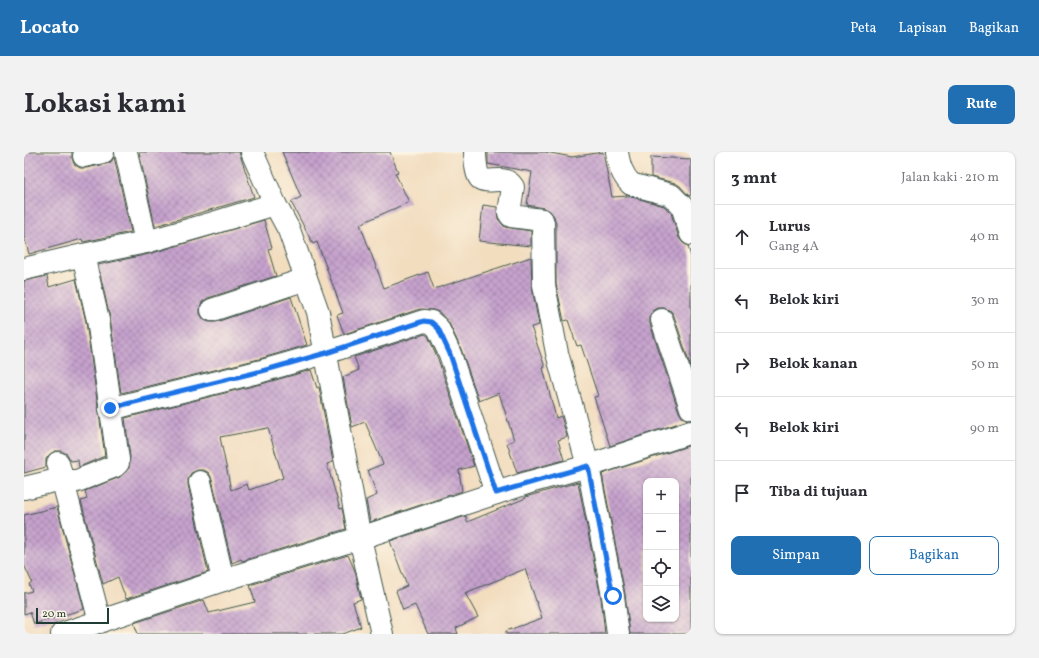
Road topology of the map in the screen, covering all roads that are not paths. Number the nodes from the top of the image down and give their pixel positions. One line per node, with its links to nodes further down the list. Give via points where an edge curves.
1 (126, 152): 7 (street)
2 (252, 152): 5 (street)
3 (475, 152): 17 (street, via 479,178 502,180 512,185 509,213 511,216 542,220 544,285 557,353)
4 (617, 152): 6 (street, via 619,166 631,184 671,195 682,206)
5 (275, 204): 7 (street); 10 (street, via 289,230)
6 (691, 234)
7 (146, 242): 8 (street)
8 (83, 255): 9 (street); 14 (street, via 98,320)
9 (24, 269)
10 (306, 279): 11 (street); 13 (street, via 318,312)
11 (212, 310)
12 (662, 320): 15 (street)
13 (326, 353): 14 (street); 21 (street, via 424,321 431,322 438,328 450,354); 22 (street)
14 (110, 408): 18 (street, via 118,463 77,481 70,481)
15 (691, 408)
16 (690, 437): 17 (street)
17 (588, 466): 21 (street); 27 (street)
18 (60, 471): 20 (street); 24 (street)
19 (200, 482): 23 (street)
20 (24, 488)
21 (496, 493): 22 (street)
22 (360, 538): 23 (street); 26 (street)
23 (223, 580): 24 (street)
24 (96, 626): 25 (street)
25 (62, 634)
26 (382, 634)
27 (618, 634)

